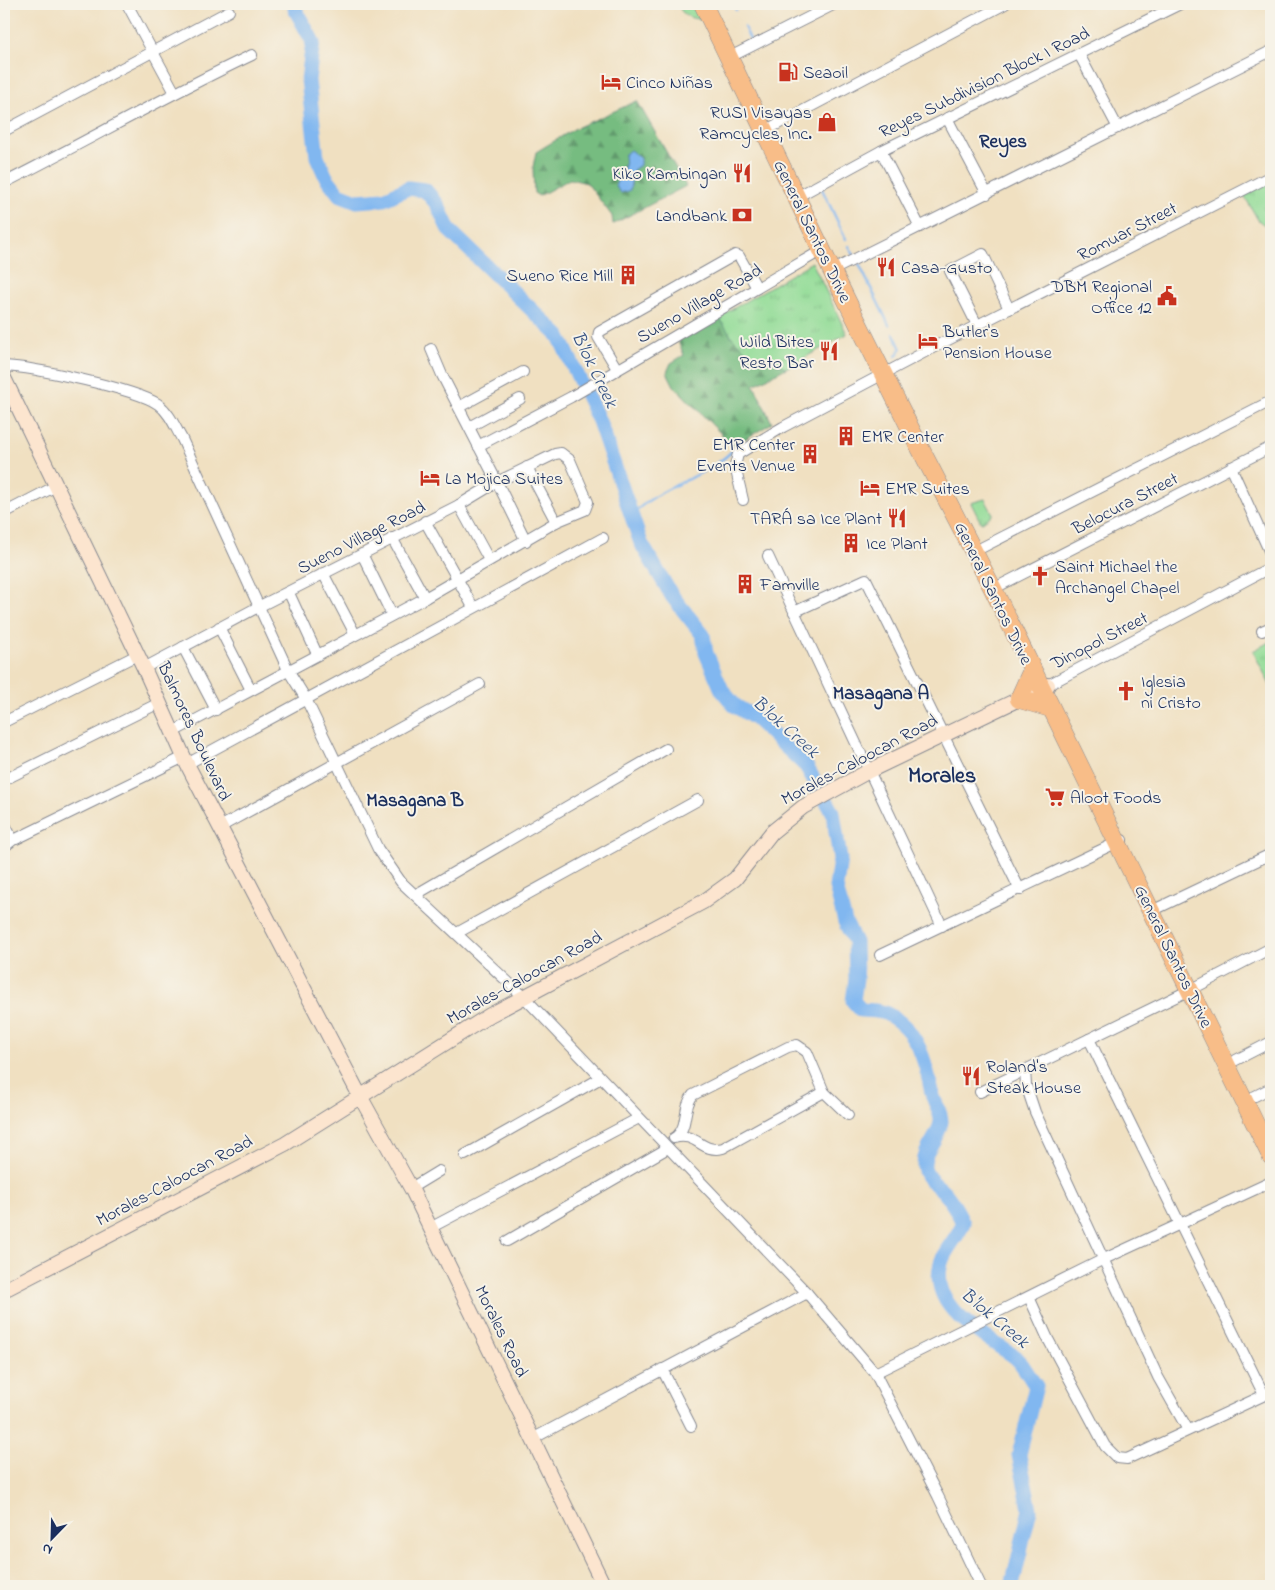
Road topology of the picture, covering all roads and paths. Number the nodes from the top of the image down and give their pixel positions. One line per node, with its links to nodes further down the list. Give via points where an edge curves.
1 (127, 4): 9 (street)
2 (703, 4): 24 (highway, General Santos Drive)
3 (713, 4): 11 (highway, General Santos Drive)
4 (835, 4): 11 (street)
5 (1005, 4): 15 (street)
6 (1180, 4): 12 (street, Reyes Subdivision Block I Road)
7 (229, 12): 9 (street)
8 (1271, 51): 16 (street)
9 (152, 52): 13 (street); 17 (street)
10 (252, 54): 13 (street)
11 (736, 54): 15 (highway, General Santos Drive)
12 (1079, 54): 14 (street, Reyes Subdivision Block I Road); 16 (street)
13 (174, 91): 20 (street)
14 (947, 118): 18 (street, Reyes Subdivision Block I Road); 22 (street)
15 (772, 127): 21 (highway, General Santos Drive)
16 (1118, 128): 22 (street)
17 (4, 131)
18 (881, 151): 21 (street, Reyes Subdivision Block I Road); 23 (street)
19 (1271, 176): 27 (street, Romuar Street)
20 (4, 183)
21 (804, 193): 25 (highway, General Santos Drive)
22 (987, 194): 23 (street)
23 (920, 227): 25 (street)
24 (822, 250): 26 (street, Sueno Village Road); 33 (highway, General Santos Drive)
25 (839, 268): 33 (highway, General Santos Drive)
26 (757, 288): 31 (street, Sueno Village Road); 31 (street, via 740,256 735,254 599,332 598,337)
27 (1009, 309): 28 (street, Romuar Street); 28 (street, via 983,254 950,271)
28 (977, 325): 33 (street, Romuar Street)
29 (431, 349): 37 (street)
30 (4, 366): 64 (street, via 37,370 129,393 146,398 164,410 182,439)
31 (617, 369): 39 (street, Sueno Village Road)
32 (523, 372): 37 (street)
33 (887, 373): 45 (street, Romuar Street, via 738,454 734,466); 53 (highway, General Santos Drive); 61 (highway, General Santos Drive)
34 (4, 378): 44 (street, Balmores Boulevard)
35 (520, 399): 38 (street)
36 (1271, 401): 53 (street)
37 (459, 407): 38 (street)
38 (469, 427): 39 (street)
39 (478, 446): 43 (street)
40 (1271, 447): 42 (street, Belocura Street)
41 (527, 467): 43 (street, Sueno Village Road); 49 (street); 49 (street, Sueno Village Road, via 561,453 570,460 588,506)
42 (1231, 467): 55 (street); 61 (street, Belocura Street)
43 (497, 482): 46 (street, Sueno Village Road); 52 (street)
44 (56, 486): 47 (street); 72 (street, Balmores Boulevard)
45 (743, 500)
46 (459, 505): 48 (street, Sueno Village Road); 57 (street)
47 (4, 513)
48 (425, 522): 50 (street, Sueno Village Road); 60 (street)
49 (556, 522): 52 (street)
50 (392, 538): 54 (street, Sueno Village Road); 63 (street)
51 (603, 538): 65 (street)
52 (526, 541): 57 (street)
53 (981, 548): 61 (highway, General Santos Drive)
54 (362, 554): 59 (street, Sueno Village Road); 67 (street)
55 (1271, 555)
56 (768, 556): 66 (street)
57 (489, 560): 60 (street)
58 (1271, 567): 77 (street, Dinopol Street)
59 (323, 573): 62 (street, Sueno Village Road); 69 (street)
60 (457, 579): 63 (street); 65 (street)
61 (997, 587): 75 (highway, General Santos Drive); 77 (highway, General Santos Drive)
62 (289, 593): 64 (street, Sueno Village Road); 71 (street)
63 (424, 598): 67 (street)
64 (260, 606): 68 (street, Sueno Village Road); 74 (street)
65 (473, 607): 79 (street)
66 (794, 612): 86 (street, via 866,579); 90 (street)
67 (392, 615): 69 (street)
68 (219, 627): 70 (street, Sueno Village Road); 78 (street)
69 (355, 634): 71 (street)
70 (183, 647): 73 (street, Sueno Village Road); 83 (street)
71 (317, 654): 74 (street)
72 (137, 655): 73 (street, Balmores Boulevard); 84 (street)
73 (144, 668): 81 (street, Balmores Boulevard)
74 (288, 670): 78 (street); 79 (street)
75 (1032, 670): 77 (highway, General Santos Drive); 80 (highway)
76 (480, 684): 89 (street)
77 (1044, 687): 80 (street, Morales-Caloocan Road); 82 (highway, General Santos Drive); 96 (highway, General Santos Drive)
78 (251, 690): 83 (street)
79 (306, 699): 88 (street); 89 (street)
80 (1019, 699): 82 (highway); 86 (street, Morales-Caloocan Road)
81 (159, 703): 85 (street, Balmores Boulevard); 91 (street)
82 (1050, 708): 96 (highway, General Santos Drive)
83 (216, 710): 85 (street)
84 (4, 722)
85 (173, 732): 88 (street, Balmores Boulevard)
86 (943, 734): 90 (street, Morales-Caloocan Road); 99 (street)
87 (666, 749): 100 (street)
88 (185, 760): 94 (street, Balmores Boulevard); 95 (street)
89 (337, 763): 94 (street); 100 (street, via 378,849 401,882)
90 (867, 772): 102 (street); 107 (street, Morales-Caloocan Road, via 787,818 735,879 721,890 683,914)
91 (4, 780)
92 (698, 800): 103 (street)
93 (4, 824): 95 (street)
94 (220, 826): 116 (street, Balmores Boulevard)
95 (14, 839): 97 (street)
96 (1121, 841): 99 (street); 101 (highway, General Santos Drive); 106 (highway, General Santos Drive)
97 (4, 847)
98 (1271, 854): 101 (street)
99 (1020, 890): 102 (street)
100 (415, 895): 103 (street)
101 (1160, 907): 106 (highway, General Santos Drive)
102 (942, 926): 105 (street)
103 (457, 932): 107 (street)
104 (1271, 948): 106 (street)
105 (880, 955)
106 (1195, 988): 108 (street); 110 (highway, General Santos Drive); 124 (highway, General Santos Drive)
107 (523, 996): 112 (street); 116 (street, Morales-Caloocan Road)
108 (1089, 1039): 111 (street); 128 (street)
109 (1271, 1042): 110 (street)
110 (1236, 1060): 117 (highway, General Santos Drive)
111 (1025, 1070): 115 (street); 131 (street, via 1035,1112)
112 (601, 1078): 119 (street); 123 (street)
113 (1271, 1088): 117 (street)
114 (824, 1092): 118 (street); 121 (street, via 723,1148 715,1150 689,1136); 121 (street, via 807,1052 797,1045 694,1096 686,1107 683,1130)
115 (980, 1092)
116 (360, 1096): 127 (street, Morales Road); 132 (street, Morales-Caloocan Road, via 285,1144)
117 (1255, 1096): 120 (highway, General Santos Drive)
118 (848, 1115)
119 (639, 1118): 122 (street); 129 (street)
120 (1271, 1128)
121 (676, 1137): 122 (street)
122 (666, 1146): 130 (street); 133 (street)
123 (465, 1155)
124 (1271, 1156)
125 (439, 1171): 127 (street)
126 (1271, 1182): 128 (street)
127 (411, 1188): 129 (street, Morales Road)
128 (1179, 1225): 131 (street); 137 (street)
129 (430, 1228): 140 (street, Morales Road)
130 (507, 1241)
131 (1102, 1260): 134 (street); 139 (street, via 1158,1377)
132 (4, 1290)
133 (807, 1294): 135 (street); 136 (street)
134 (1029, 1297): 136 (street); 139 (street, via 1052,1347 1112,1454 1117,1458 1127,1458)
135 (662, 1369): 138 (street); 140 (street)
136 (875, 1373): 142 (street)
137 (1268, 1394): 139 (street)
138 (691, 1426)
139 (1188, 1430)
140 (534, 1438): 141 (street, Morales Road)
141 (604, 1586)
142 (981, 1586)

